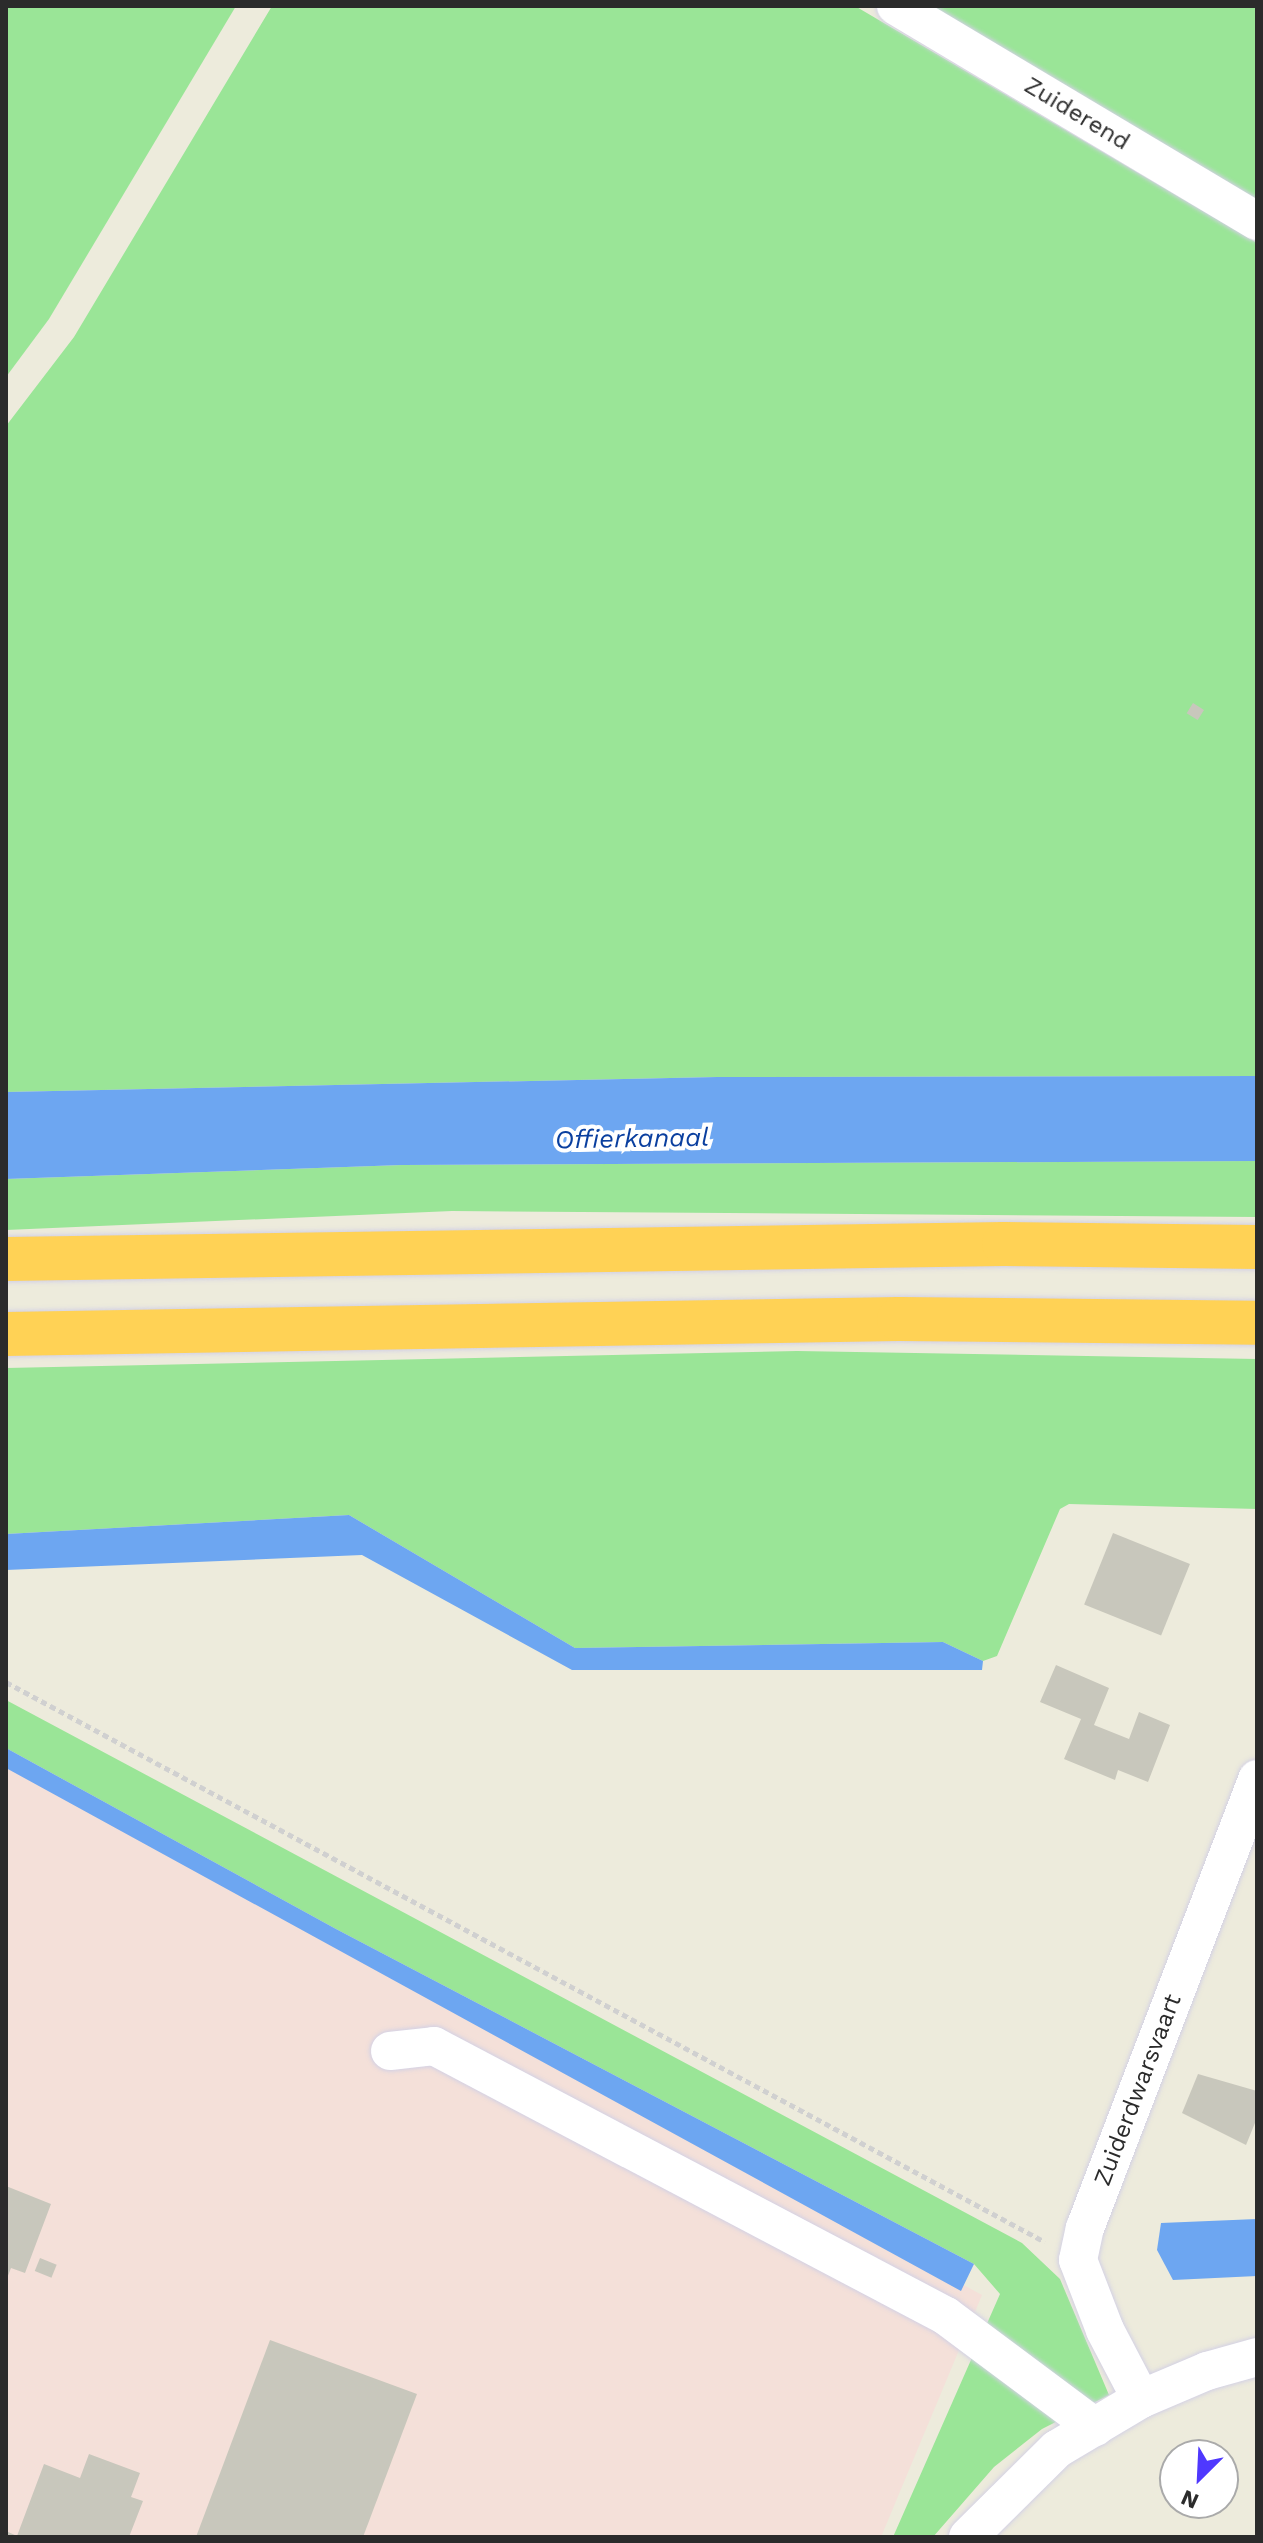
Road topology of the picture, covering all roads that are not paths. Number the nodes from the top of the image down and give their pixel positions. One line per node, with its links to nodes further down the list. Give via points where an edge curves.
1 (896, 6): 2 (street, Zuiderend)
2 (1257, 221)
3 (1257, 1247): 4 (highway, via 1004,1244)
4 (6, 1259)
5 (1257, 1323): 6 (highway, via 899,1319)
6 (6, 1334)
7 (1257, 1779): 10 (street, Zuiderdwarsvaart, via 1085,2228 1078,2260 1105,2330)
8 (390, 2051): 11 (street, via 434,2046 932,2308)
9 (1257, 2357): 10 (street)
10 (1141, 2399): 11 (street)
11 (1095, 2427): 12 (street, via 1057,2449)
12 (968, 2537)

